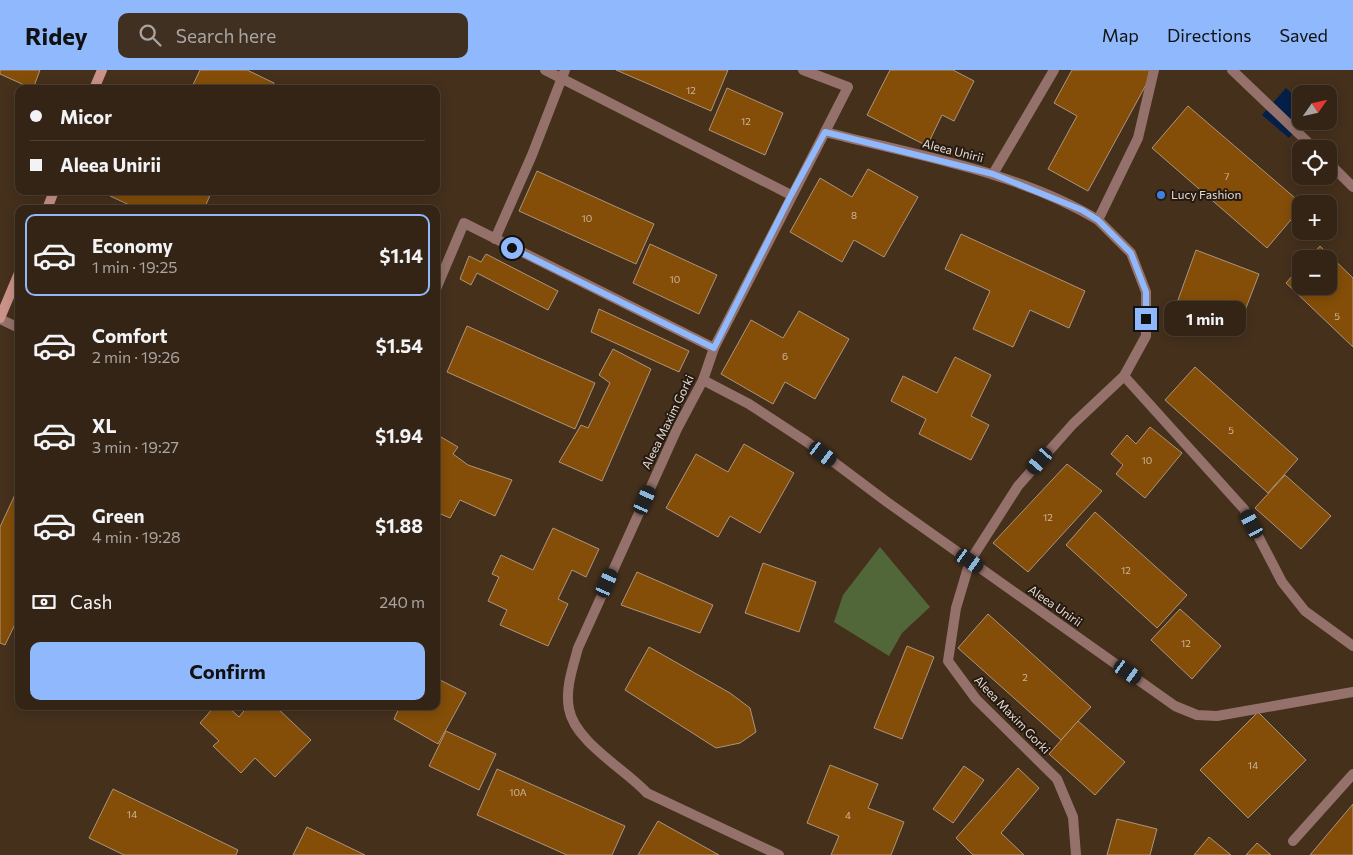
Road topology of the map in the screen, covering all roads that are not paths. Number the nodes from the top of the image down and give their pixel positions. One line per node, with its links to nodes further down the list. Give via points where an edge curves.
1 (102, 70): 8 (main road)
2 (545, 70): 7 (street)
3 (803, 70): 9 (street, Aleea Maxim Gorki, via 848,87)
4 (1054, 70): 12 (street)
5 (1154, 70): 15 (street, via 1138,138)
6 (1232, 70): 10 (street)
7 (563, 75): 14 (street); 16 (street)
8 (96, 85)
9 (825, 132): 12 (street, Aleea Unirii); 14 (street, Aleea Maxim Gorki)
10 (1306, 140)
11 (1337, 171): 13 (street)
12 (993, 174): 15 (street, Aleea Unirii, via 1082,210)
13 (1353, 187)
14 (791, 195): 21 (street, Aleea Maxim Gorki)
15 (1098, 220): 22 (street, Aleea Unirii, via 1131,253 1146,292 1146,336)
16 (495, 239): 17 (street, via 464,223); 21 (street)
17 (440, 280)
18 (15, 282): 19 (main road)
19 (0, 319): 20 (street)
20 (15, 326)
21 (714, 348): 23 (street, Aleea Maxim Gorki)
22 (1124, 376): 24 (street, Aleea Unirii, via 1073,424 1018,486); 25 (street, via 1244,509 1282,582 1305,611)
23 (703, 380): 24 (street, via 749,404 807,442); 29 (street, Aleea Maxim Gorki, via 677,429 578,648 569,684 569,710 583,736 647,793)
24 (970, 561): 26 (street, Aleea Unirii, via 1175,706 1197,715 1217,716); 30 (street, Aleea Maxim Gorki, via 956,608 948,661 976,699 1057,779 1073,816)
25 (1353, 646)
26 (1353, 692)
27 (1353, 774): 28 (street)
28 (1294, 840)
29 (779, 855)
30 (1076, 855)

